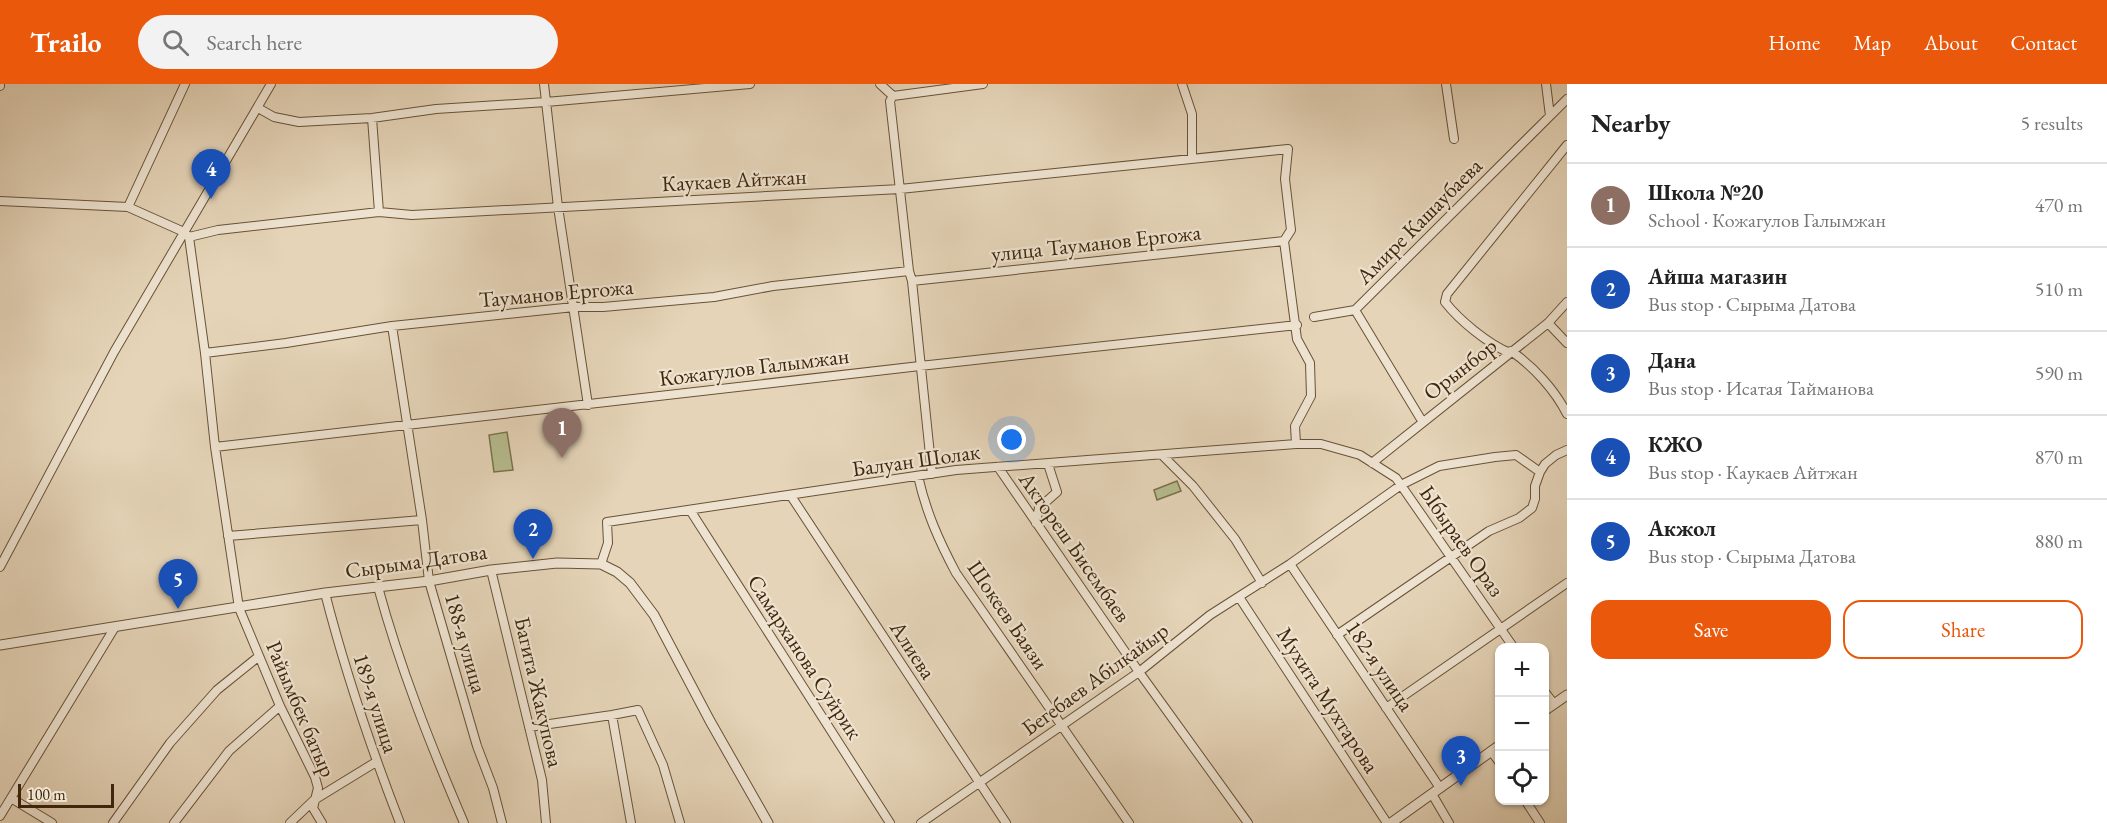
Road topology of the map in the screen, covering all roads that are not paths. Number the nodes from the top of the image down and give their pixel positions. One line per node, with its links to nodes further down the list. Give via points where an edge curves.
1 (185, 84): 23 (street)
2 (271, 84): 13 (street)
3 (544, 84): 12 (street)
4 (750, 84): 12 (street)
5 (880, 84): 10 (street)
6 (983, 84): 10 (street)
7 (1182, 84): 20 (street, via 1192,114)
8 (1446, 84): 18 (street)
9 (1546, 84): 16 (street)
10 (893, 96): 21 (street, via 890,101)
11 (1567, 99): 14 (street)
12 (546, 102): 17 (street, via 436,109); 24 (street)
13 (258, 108): 17 (street, via 274,117 299,122); 26 (street)
14 (1558, 109): 15 (street); 16 (street)
15 (1567, 115)
16 (1550, 116): 32 (street, Амире Кашаубаева)
17 (372, 118): 25 (street)
18 (1454, 139)
19 (1567, 145): 38 (street, via 1447,294 1445,302 1451,310 1497,347)
20 (1192, 157): 21 (street, Каукаев Айтжан); 27 (street, Каукаев Айтжан, via 1288,148 1285,180 1291,230)
21 (900, 189): 24 (street, Каукаев Айтжан); 28 (street)
22 (0, 201): 23 (street)
23 (128, 207): 26 (street)
24 (558, 207): 25 (street, Каукаев Айтжан, via 412,215); 31 (street)
25 (379, 212): 26 (street, Каукаев Айтжан)
26 (187, 235): 39 (street, Райымбек батыр); 61 (street, via 114,351)
27 (1284, 242): 29 (street, улица Тауманов Ергожа); 35 (street)
28 (909, 271): 29 (street); 31 (street, Тауманов Ергожа, via 773,286 714,297)
29 (912, 281): 40 (street)
30 (1567, 302): 34 (street, Орынбор)
31 (574, 307): 36 (street, Тауманов Ергожа); 41 (street)
32 (1355, 310): 33 (street, Амире Кашаубаева); 43 (street)
33 (1314, 317)
34 (1548, 323): 37 (street); 38 (street, Орынбор)
35 (1297, 325): 40 (street, Кожагулов Галымжан); 45 (street, via 1297,339 1310,363 1311,387 1308,403 1295,426)
36 (392, 326): 39 (street, Тауманов Ергожа); 44 (street, 188-я улица)
37 (1567, 343)
38 (1511, 352): 42 (street, via 1527,363); 43 (street, Орынбор)
39 (205, 353): 46 (street, Райымбек батыр)
40 (920, 366): 41 (street, Кожагулов Галымжан); 53 (street)
41 (588, 405): 44 (street, Кожагулов Галымжан)
42 (1567, 414)
43 (1422, 421): 49 (street, Орынбор)
44 (408, 424): 46 (street, Кожагулов Галымжан); 58 (street, 188-я улица)
45 (1296, 444): 48 (street, Балуан Шолак); 49 (street, Балуан Шолак, via 1321,444 1360,455)
46 (215, 447): 60 (street, Райымбек батыр)
47 (1567, 450): 52 (street, via 1556,455)
48 (1163, 456): 50 (street, Балуан Шолак); 68 (street, via 1193,486 1235,539)
49 (1372, 463): 55 (street, Ыбыраев Ораз)
50 (1048, 464): 51 (street, Балуан Шолак); 59 (street, via 1057,492 1039,508)
51 (998, 467): 53 (street, Балуан Шолак); 59 (street, Актореш Бисембаев)
52 (1540, 472): 55 (street, Бегебаев Абілкайыр, via 1516,455 1439,466); 62 (street, via 1532,508 1489,531)
53 (932, 474): 54 (street, Балуан Шолак)
54 (918, 476): 56 (street, Балуан Шолак); 89 (street, Шокеев Баязи, via 924,506 956,573)
55 (1401, 485): 62 (street, Ыбыраев Ораз); 64 (street, Бегебаев Абілкайыр)
56 (791, 496): 57 (street, Балуан Шолак); 92 (street, Алиева)
57 (690, 510): 63 (street, Балуан Шолак, via 607,522 608,543); 110 (street, Самарханова Суйрик)
58 (422, 520): 60 (street); 67 (street, 188-я улица)
59 (1036, 523): 80 (street, Актореш Бисембаев)
60 (228, 536): 73 (street, Райымбек батыр)
61 (4, 554): 65 (street)
62 (1452, 558): 75 (street, Ыбыраев Ораз); 76 (street)
63 (601, 564): 66 (street, Сырыма Датова, via 557,563); 109 (street, via 630,583 654,615)
64 (1290, 564): 68 (street, Бегебаев Абілкайыр); 76 (street, 182-я улица)
65 (0, 567)
66 (491, 570): 67 (street, Сырыма Датова); 88 (street, Багита Жакупова)
67 (429, 581): 70 (street, Сырыма Датова); 105 (street, 188-я улица)
68 (1262, 583): 72 (street, Бегебаев Абілкайыр)
69 (1567, 583): 75 (street)
70 (378, 587): 71 (street, Сырыма Датова); 104 (street, via 437,760)
71 (325, 593): 73 (street, Сырыма Датова); 91 (street, 189-я улица)
72 (1239, 597): 80 (street, Бегебаев Абілкайыр); 115 (street, Мухита Мухтарова)
73 (239, 608): 74 (street, Сырыма Датова); 79 (street, Райымбек батыр)
74 (115, 627): 78 (street, Сырыма Датова); 94 (street)
75 (1501, 629): 77 (street, Ыбыраев Ораз); 85 (street)
76 (1337, 635): 85 (street, 182-я улица)
77 (1511, 643)
78 (0, 645)
79 (258, 657): 84 (street, Райымбек батыр); 99 (street, via 217,690 170,743)
80 (1139, 672): 89 (street, Бегебаев Абілкайыр); 114 (street, Актореш Бисембаев)
81 (1566, 696): 83 (street)
82 (1549, 697): 83 (street)
83 (1554, 704): 86 (street)
84 (280, 706): 95 (street, Райымбек батыр, via 315,777 318,788); 100 (street, via 229,751)
85 (1386, 708): 93 (street, 182-я улица)
86 (1549, 708)
87 (612, 715): 88 (street); 107 (street); 108 (street, via 638,710 663,765)
88 (529, 727): 106 (street, Багита Жакупова, via 542,780)
89 (1062, 727): 92 (street, Бегебаев Абілкайыр); 113 (street, Шокеев Баязи)
90 (1495, 748): 93 (street)
91 (376, 762): 95 (street); 103 (street, 189-я улица)
92 (979, 782): 111 (street, Бегебаев Абілкайыр); 112 (street, Алиева)
93 (1436, 791): 116 (street); 117 (street, 182-я улица)
94 (11, 798): 97 (street); 98 (street)
95 (314, 800): 101 (street); 102 (street, Райымбек батыр, via 313,808)
96 (1528, 805): 118 (street)
97 (0, 816)
98 (52, 823)
99 (113, 823)
100 (174, 823)
101 (290, 823)
102 (322, 823)
103 (400, 823)
104 (465, 823)
105 (502, 823)
106 (546, 823)
107 (631, 823)
108 (680, 823)
109 (768, 823)
110 (890, 823)
111 (921, 823)
112 (1006, 823)
113 (1129, 823)
114 (1248, 823)
115 (1387, 823)
116 (1391, 823)
117 (1449, 823)
118 (1540, 823)

